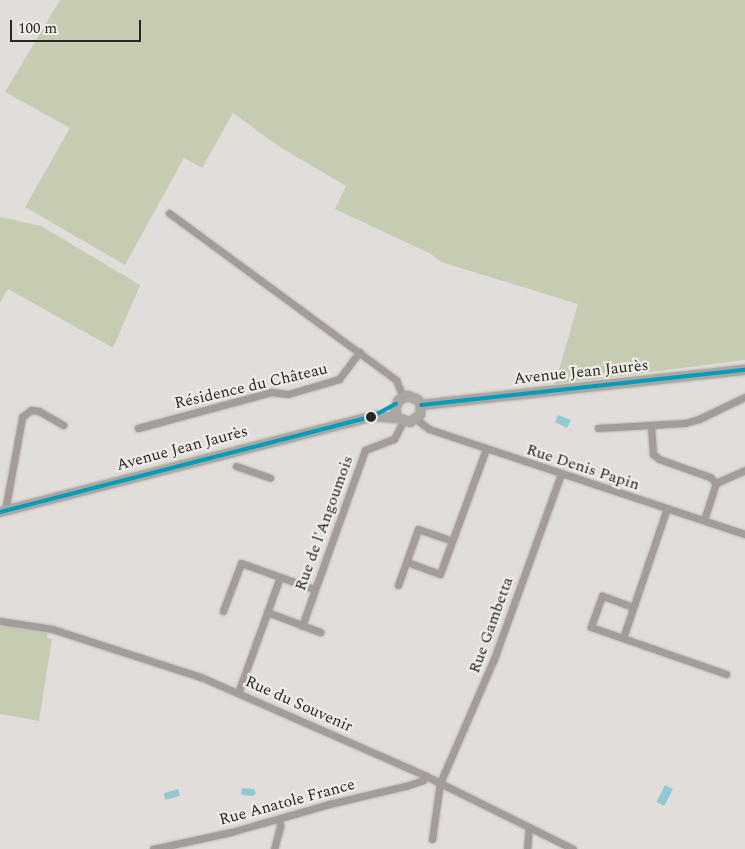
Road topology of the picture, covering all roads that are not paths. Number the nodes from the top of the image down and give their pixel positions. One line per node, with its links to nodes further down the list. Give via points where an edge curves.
1 (169, 213): 2 (street)
2 (359, 352): 5 (street, via 396,380); 12 (street, Résidence du Château, via 339,379 288,394 271,392)
3 (745, 370): 6 (main road, Avenue Jean Jaurès)
4 (745, 397): 11 (street, via 699,419)
5 (399, 400): 6 (main road, via 413,397); 7 (main road, Avenue Jean Jaurès); 9 (main road, via 396,414)
6 (421, 404): 8 (main road)
7 (373, 416): 9 (main road, Avenue Jean Jaurès); 21 (main road, Avenue Jean Jaurès)
8 (416, 419): 9 (main road, via 410,422); 14 (street, Rue Denis Papin, via 429,430)
9 (401, 420): 28 (street, Rue de l'Angoumois, via 394,439 365,450)
10 (63, 425): 21 (street, via 31,410 22,417)
11 (652, 426): 13 (street); 19 (street, via 653,454 659,460 710,477)
12 (138, 428)
13 (598, 428)
14 (486, 449): 17 (street, Rue Denis Papin); 24 (street)
15 (236, 466): 18 (street)
16 (745, 470): 19 (street)
17 (560, 474): 20 (street, Rue Denis Papin); 39 (street, Rue Gambetta, via 494,659)
18 (270, 478)
19 (716, 483): 22 (street)
20 (667, 508): 22 (street, Rue Denis Papin); 29 (street)
21 (2, 511)
22 (704, 520): 23 (street, Rue Denis Papin)
23 (745, 534)
24 (452, 541): 25 (street, via 440,574); 25 (street, via 418,529)
25 (407, 562): 27 (street)
26 (280, 577): 28 (street); 30 (street, via 241,563); 31 (street)
27 (398, 585)
28 (314, 589): 33 (street, Rue de l'Angoumois)
29 (633, 607): 35 (street); 35 (street, via 602,596 592,627)
30 (223, 610)
31 (267, 612): 33 (street); 37 (street)
32 (0, 621): 37 (street, Rue du Souvenir, via 52,629 99,643)
33 (302, 626): 34 (street)
34 (320, 632)
35 (623, 638): 36 (street)
36 (726, 674)
37 (238, 693): 38 (street, Rue du Souvenir)
38 (426, 776): 39 (street, Rue du Souvenir); 40 (street, Rue Anatole France, via 406,786 329,804)
39 (440, 784): 41 (street, Rue du Souvenir); 42 (street, Rue Gambetta)
40 (279, 820): 43 (street, Rue Anatole France); 45 (street)
41 (529, 827): 46 (street); 47 (street, Rue du Souvenir)
42 (432, 839)
43 (170, 847): 44 (street, Rue Anatole France)
44 (153, 849)
45 (274, 849)
46 (527, 849)
47 (573, 849)

